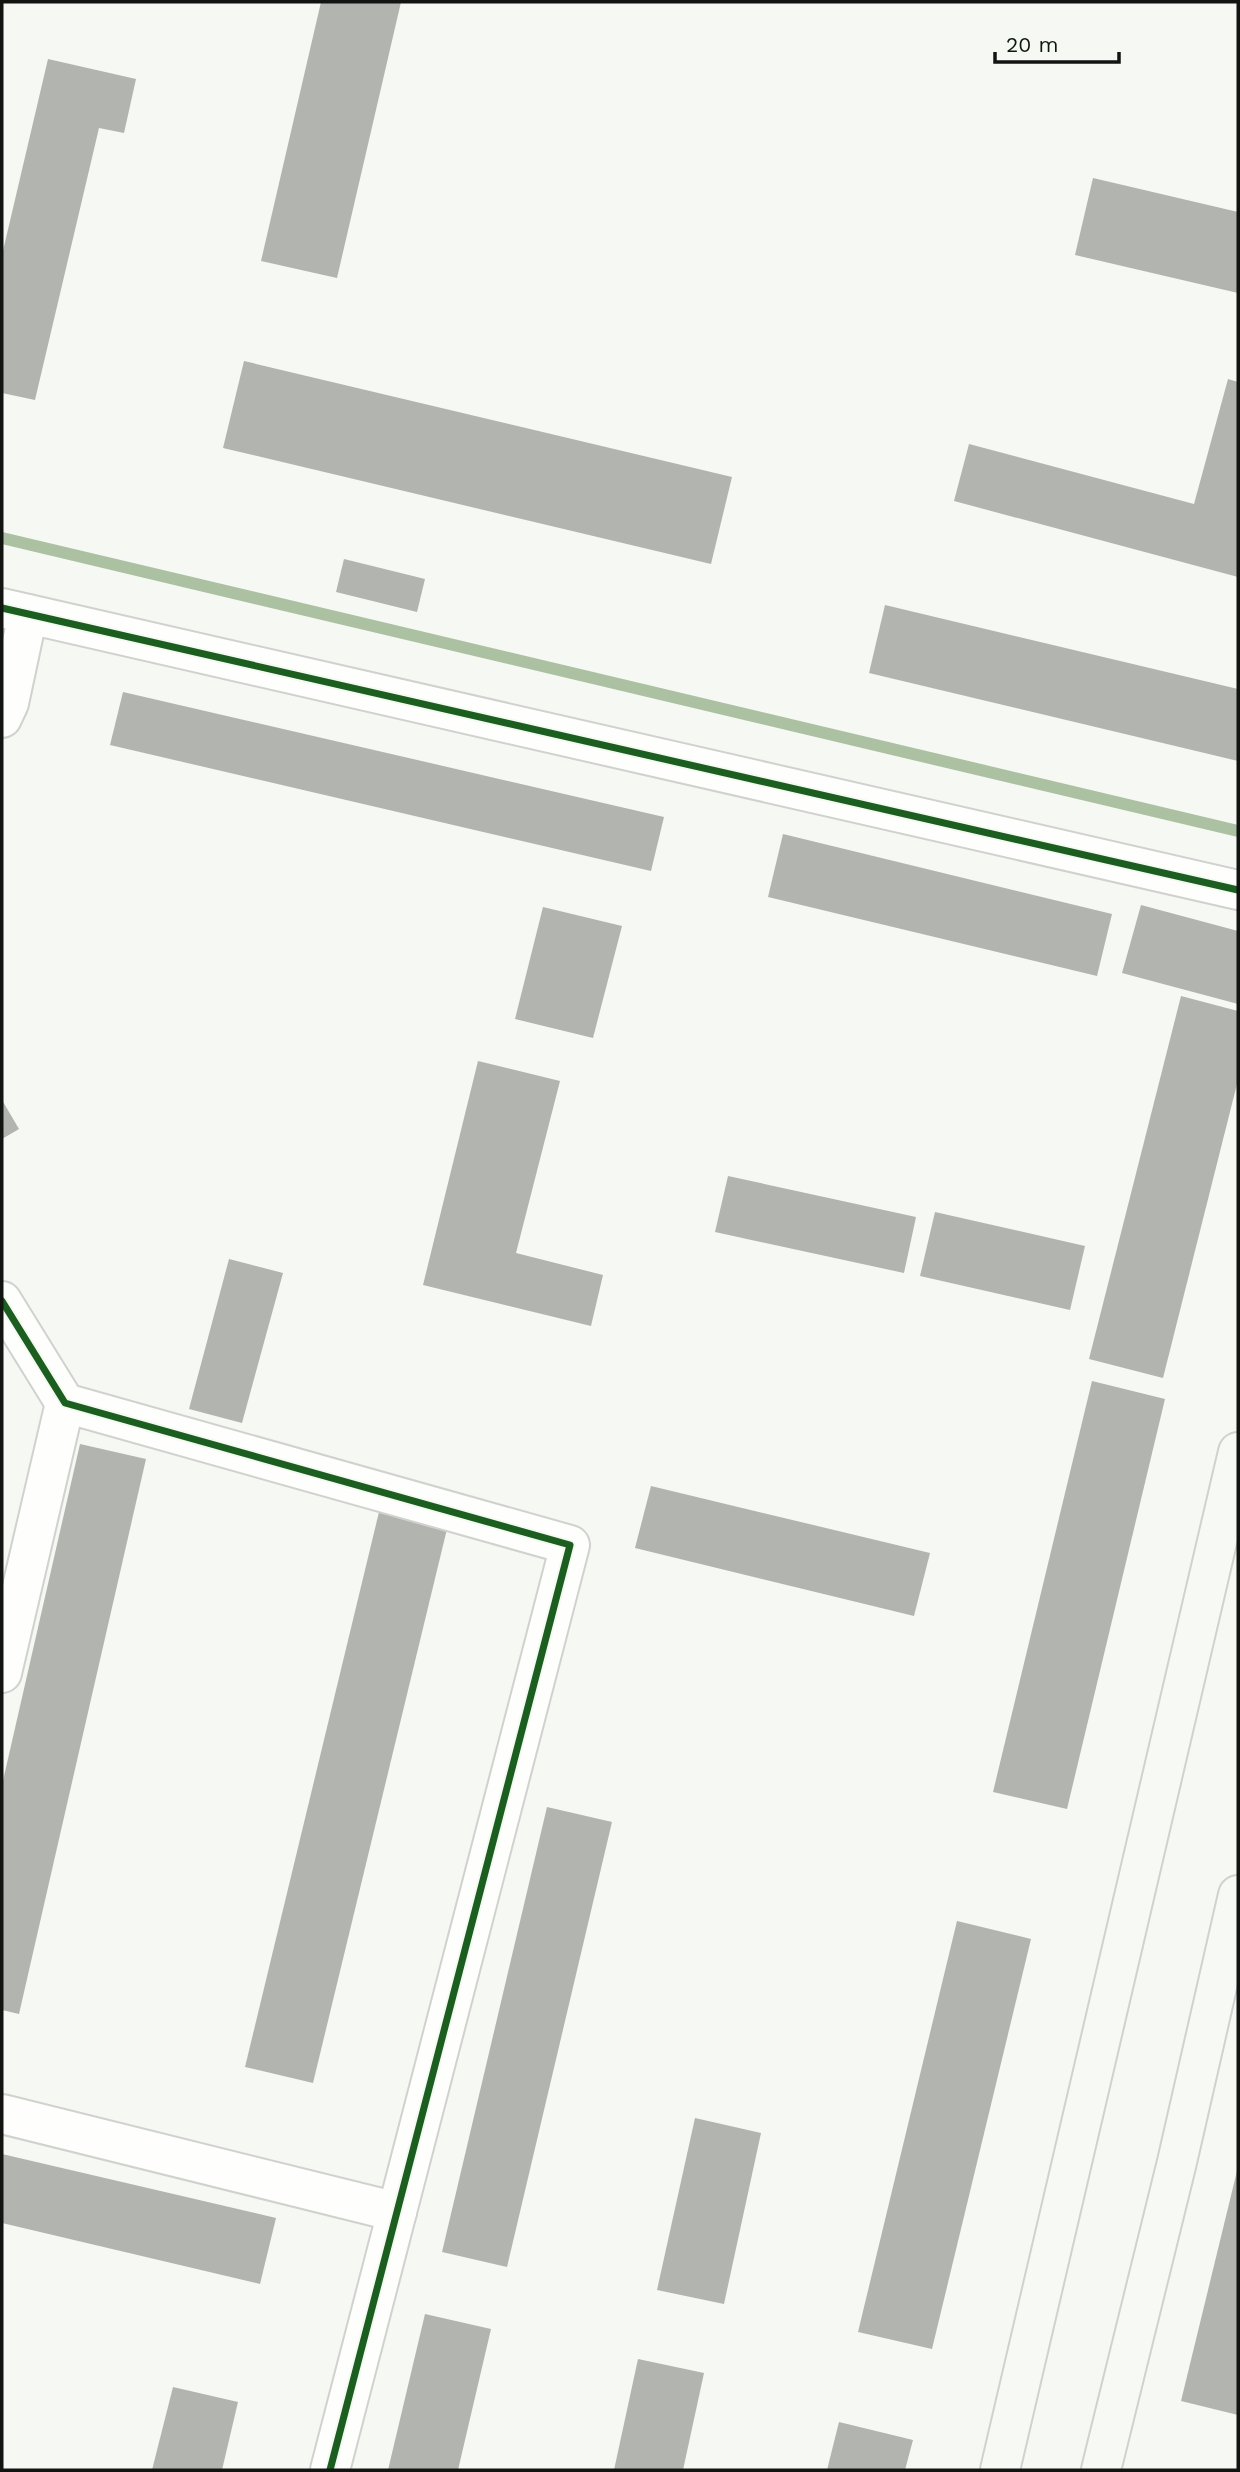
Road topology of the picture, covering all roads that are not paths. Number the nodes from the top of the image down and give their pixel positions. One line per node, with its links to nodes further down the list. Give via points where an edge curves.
1 (15, 611): 2 (street, via 9,703); 3 (street)
2 (2, 718)
3 (1238, 890)
4 (2, 1301): 5 (street)
5 (65, 1403): 7 (street); 10 (street, via 570,1545)
6 (1238, 1452): 12 (main road)
7 (2, 1673)
8 (1238, 1895): 13 (main road)
9 (2, 2114): 10 (street)
10 (397, 2213): 11 (street)
11 (330, 2470)
12 (1000, 2470)
13 (1101, 2470)

